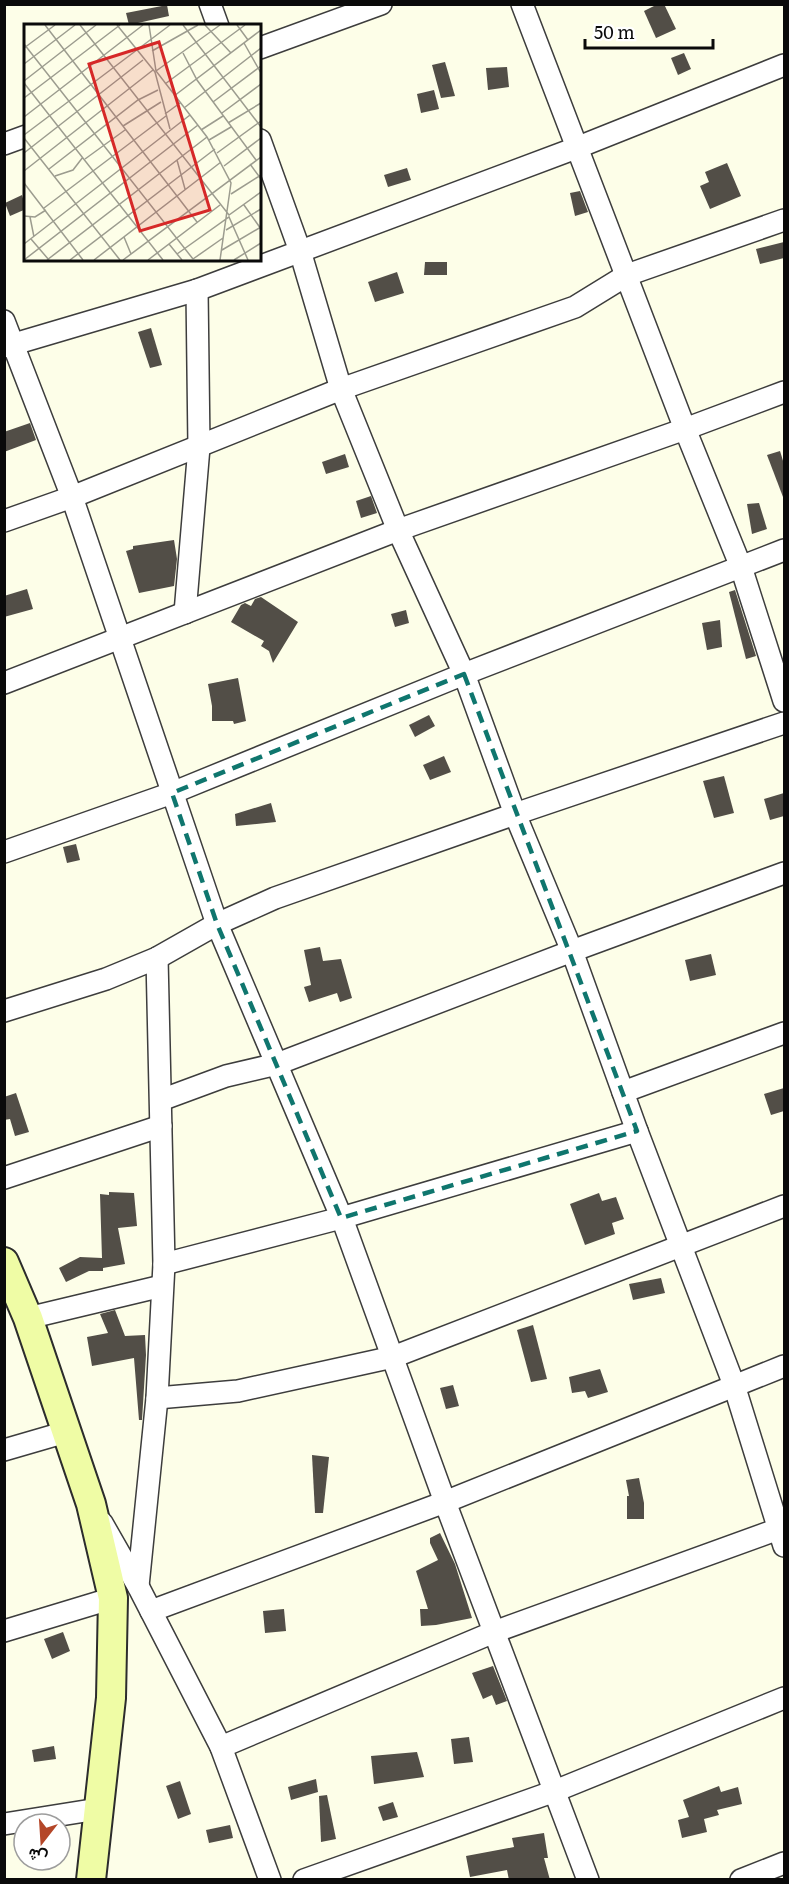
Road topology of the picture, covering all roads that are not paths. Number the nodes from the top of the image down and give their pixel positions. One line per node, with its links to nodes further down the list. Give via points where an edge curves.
1 (210, 4): 4 (street)
2 (381, 4): 5 (street)
3 (522, 4): 10 (street)
4 (217, 24)
5 (261, 48)
6 (784, 65): 10 (street)
7 (24, 137): 9 (street)
8 (261, 143): 12 (street)
9 (4, 144)
10 (576, 148): 12 (street); 13 (street)
11 (784, 220): 13 (street)
12 (300, 251): 14 (street); 17 (street)
13 (627, 275): 17 (street, via 575,307); 19 (street)
14 (197, 290): 16 (street); 20 (street)
15 (4, 321): 16 (street)
16 (9, 345): 21 (street)
17 (341, 389): 20 (street); 23 (street)
18 (784, 392): 19 (street)
19 (686, 429): 23 (street); 25 (street)
20 (199, 447): 21 (street); 26 (street)
21 (72, 497): 22 (street); 27 (street)
22 (4, 521)
23 (398, 530): 26 (street); 28 (street)
24 (784, 550): 25 (street)
25 (741, 567): 28 (street); 30 (street)
26 (185, 613): 27 (street)
27 (121, 639): 29 (street); 32 (street)
28 (464, 674): 32 (street); 33 (street)
29 (4, 683)
30 (784, 701)
31 (784, 723): 33 (street)
32 (172, 793): 34 (street); 36 (street)
33 (515, 814): 36 (street, via 275,898); 37 (street)
34 (4, 852)
35 (784, 873): 37 (street)
36 (218, 924): 38 (street); 41 (street)
37 (572, 951): 41 (street); 42 (street)
38 (157, 958): 39 (street, via 106,979); 43 (street)
39 (4, 1011)
40 (784, 1033): 42 (street)
41 (277, 1064): 43 (street, via 226,1076); 48 (street)
42 (623, 1092): 45 (street)
43 (161, 1100): 44 (street)
44 (161, 1126): 46 (street); 50 (street)
45 (637, 1131): 48 (street); 49 (street)
46 (4, 1178)
47 (784, 1206): 49 (street)
48 (341, 1218): 50 (street); 54 (street)
49 (681, 1246): 54 (street); 56 (street)
50 (164, 1264): 52 (street)
51 (7, 1274): 53 (main road)
52 (162, 1286): 53 (street); 57 (street)
53 (28, 1318): 58 (main road)
54 (393, 1357): 57 (street, via 238,1390); 60 (street)
55 (784, 1366): 56 (street)
56 (734, 1385): 60 (street); 61 (street)
57 (157, 1398): 62 (street)
58 (66, 1432): 59 (street); 62 (main road)
59 (4, 1450)
60 (445, 1502): 63 (street); 65 (street)
61 (782, 1534): 65 (street)
62 (126, 1592): 63 (street); 64 (street); 69 (main road)
63 (151, 1611): 67 (street)
64 (4, 1631)
65 (494, 1632): 67 (street); 68 (street)
66 (784, 1698): 68 (street)
67 (221, 1747): 73 (street)
68 (555, 1791): 74 (street); 75 (street)
69 (98, 1809): 70 (street); 72 (main road)
70 (4, 1824)
71 (784, 1863): 76 (street)
72 (90, 1880)
73 (270, 1880)
74 (304, 1880)
75 (588, 1880)
76 (741, 1880)

